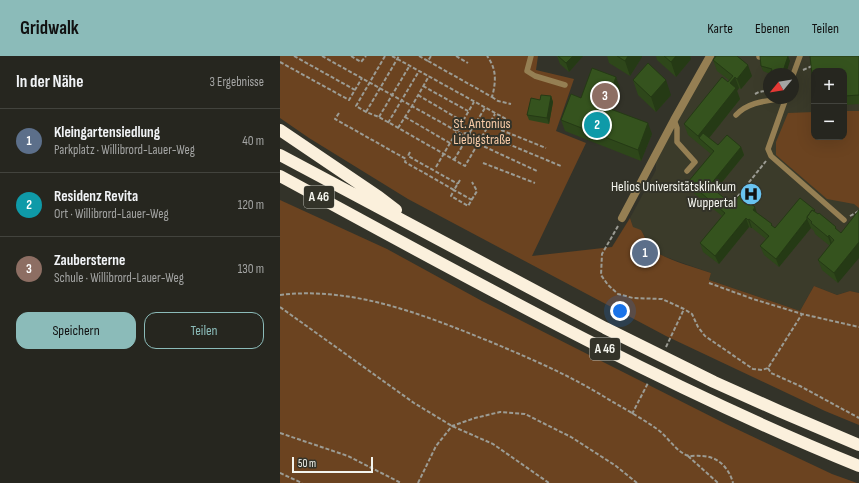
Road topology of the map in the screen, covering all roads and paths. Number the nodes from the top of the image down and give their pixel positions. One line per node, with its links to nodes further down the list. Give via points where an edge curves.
1 (294, 56): 29 (path)
2 (322, 56): 24 (path)
3 (351, 56): 4 (path, via 361,62)
4 (366, 56)
5 (385, 56): 25 (path)
6 (392, 56): 15 (path)
7 (420, 56): 17 (path)
8 (431, 56): 17 (path)
9 (456, 56): 19 (path)
10 (487, 56): 32 (path, via 496,74)
11 (531, 56): 26 (lane, via 527,71 534,76)
12 (710, 56): 46 (street)
13 (768, 56): 16 (lane)
14 (800, 56): 21 (lane)
15 (398, 57): 20 (path); 28 (path)
16 (758, 57)
17 (428, 61): 32 (path)
18 (280, 62): 29 (path, via 348,100)
19 (468, 63)
20 (410, 65): 22 (path); 30 (path)
21 (796, 68)
22 (419, 70): 23 (path); 33 (path)
23 (429, 76): 27 (path); 34 (path)
24 (362, 78): 25 (path); 29 (path)
25 (370, 83): 28 (path); 39 (path, via 356,106)
26 (565, 85)
27 (423, 86): 31 (path); 38 (path)
28 (380, 89): 30 (path); 39 (path)
29 (354, 90)
30 (392, 95): 33 (path); 43 (path)
31 (418, 95): 36 (path); 47 (path)
32 (492, 97): 35 (path)
33 (402, 100): 36 (path); 48 (path)
34 (474, 102): 37 (path); 38 (path)
35 (512, 104)
36 (412, 106): 44 (path); 52 (path)
37 (485, 108): 41 (path); 53 (path)
38 (468, 111): 47 (path)
39 (366, 112): 43 (path)
40 (339, 113): 66 (path, via 335,120)
41 (495, 114): 45 (path); 59 (path)
42 (736, 115): 65 (lane, via 740,110 756,102 786,98 768,148)
43 (379, 117): 48 (path)
44 (405, 117): 49 (path); 57 (path)
45 (506, 119)
46 (674, 120): 72 (lane, via 677,142 695,162); 81 (street)
47 (462, 121): 52 (path)
48 (388, 123): 49 (path)
49 (398, 128): 62 (path)
50 (280, 130): 83 (highway, via 379,197)
51 (501, 130): 60 (path)
52 (457, 131): 54 (path); 57 (path)
53 (470, 132): 54 (path); 56 (path)
54 (462, 134): 58 (path)
55 (496, 139): 69 (path)
56 (470, 140): 58 (path); 59 (path)
57 (450, 143): 62 (path)
58 (464, 143): 67 (path)
59 (478, 143): 67 (path, via 465,166); 71 (path)
60 (546, 148)
61 (410, 152): 64 (path)
62 (444, 154): 67 (path); 70 (path)
63 (280, 155): 83 (highway, A 46)
64 (408, 156): 66 (path); 77 (path)
65 (771, 156): 80 (path); 82 (lane)
66 (406, 159): 78 (path, via 404,162)
67 (454, 160)
68 (483, 163): 76 (path)
69 (561, 166)
70 (436, 167)
71 (537, 171)
72 (687, 171)
73 (280, 176): 97 (highway, A 46, via 597,346 770,429)
74 (460, 180): 77 (path)
75 (472, 182): 79 (path, via 477,191)
76 (535, 183)
77 (458, 184): 78 (path)
78 (454, 190): 79 (path); 79 (path, via 451,196 468,206)
79 (472, 200)
80 (730, 206)
81 (622, 218): 87 (path, via 602,254 601,275 618,294 633,298 662,299)
82 (844, 220)
83 (417, 228): 95 (highway, A 46, via 605,328 707,378)
84 (709, 284): 88 (path)
85 (280, 295): 96 (path, via 338,295 394,306 433,319 549,366 633,413 658,430 674,447)
86 (280, 307): 93 (path, via 414,404)
87 (684, 309): 89 (path); 91 (path, via 692,314 705,336 753,369)
88 (802, 314): 90 (path); 91 (path)
89 (680, 319)
90 (859, 327)
91 (768, 368): 92 (path, via 771,373)
92 (859, 418)
93 (452, 426): 101 (path, via 436,446); 102 (path, via 493,444); 103 (path, via 500,412 524,414 570,437 616,466)
94 (280, 433): 100 (path, via 348,456)
95 (859, 445)
96 (688, 456): 104 (path); 105 (path, via 703,456 720,461 730,473)
97 (859, 466)
98 (280, 473): 99 (path)
99 (302, 483)
100 (401, 483)
101 (418, 483)
102 (550, 483)
103 (637, 483)
104 (718, 483)
105 (733, 483)

